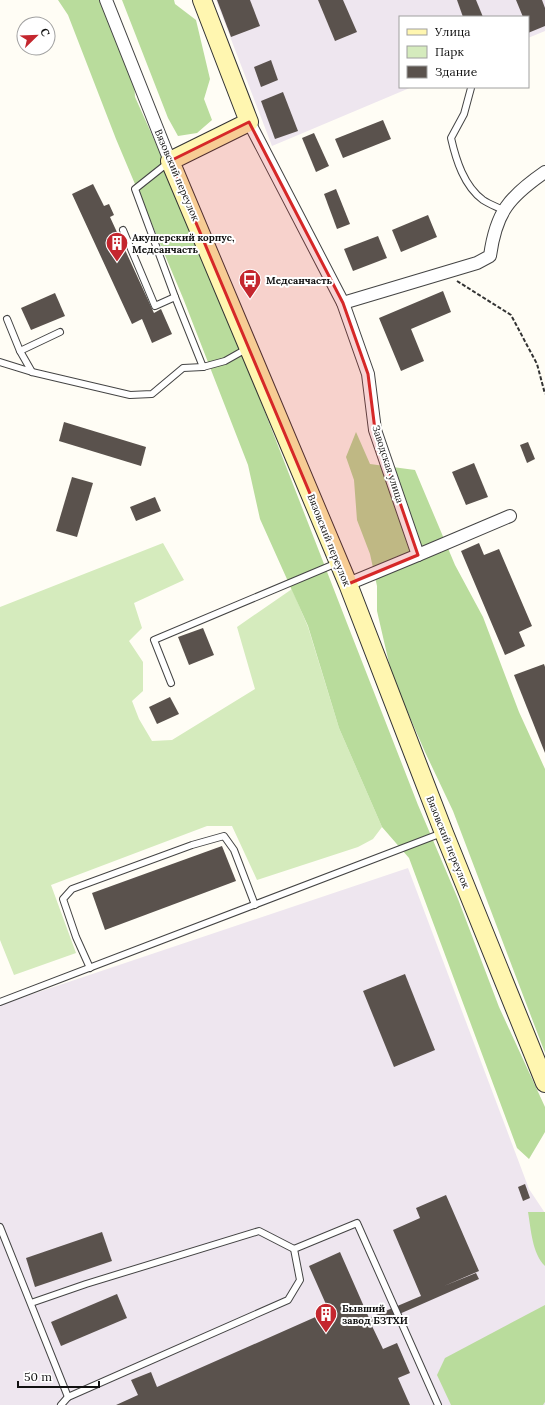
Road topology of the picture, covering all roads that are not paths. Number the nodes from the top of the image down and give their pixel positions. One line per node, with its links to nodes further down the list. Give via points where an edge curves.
1 (106, 0): 5 (street, Вязовский переулок)
2 (202, 0): 4 (street)
3 (471, 88): 7 (lane, via 464,114 451,138 456,160 471,186 483,200)
4 (248, 122): 5 (street); 10 (street, Заводская улица)
5 (170, 161): 9 (lane, via 135,189); 13 (street, Вязовский переулок)
6 (545, 172): 7 (street, via 522,188)
7 (503, 210): 10 (street, via 493,233 490,256 476,263)
8 (123, 230): 9 (lane, via 154,306)
9 (175, 297): 16 (lane)
10 (343, 303): 19 (street, Заводская улица, via 368,374 375,430)
11 (7, 319): 14 (lane)
12 (60, 332): 14 (lane)
13 (250, 347): 16 (lane, via 224,361); 20 (street, Вязовский переулок)
14 (20, 351): 17 (lane)
15 (0, 362): 17 (lane)
16 (203, 366): 17 (lane, via 183,368 152,394 130,395)
17 (32, 372)
18 (510, 516): 19 (street)
19 (418, 555): 21 (street)
20 (338, 562): 21 (street, Вязовский переулок); 22 (lane, via 154,640)
21 (348, 584): 23 (street, Вязовский переулок)
22 (171, 683)
23 (444, 833): 24 (lane); 27 (street, Вязовский переулок)
24 (255, 905): 25 (lane); 25 (lane, via 234,850 224,836 192,845 72,889 63,899)
25 (90, 968): 26 (lane)
26 (0, 1002)
27 (545, 1083)
28 (0, 1227): 30 (lane)
29 (294, 1249): 30 (lane, via 259,1231 94,1281); 31 (lane, via 300,1280 288,1300); 33 (lane, via 356,1223)
30 (31, 1304): 31 (lane)
31 (68, 1396): 32 (lane)
32 (61, 1405)
33 (438, 1405)

